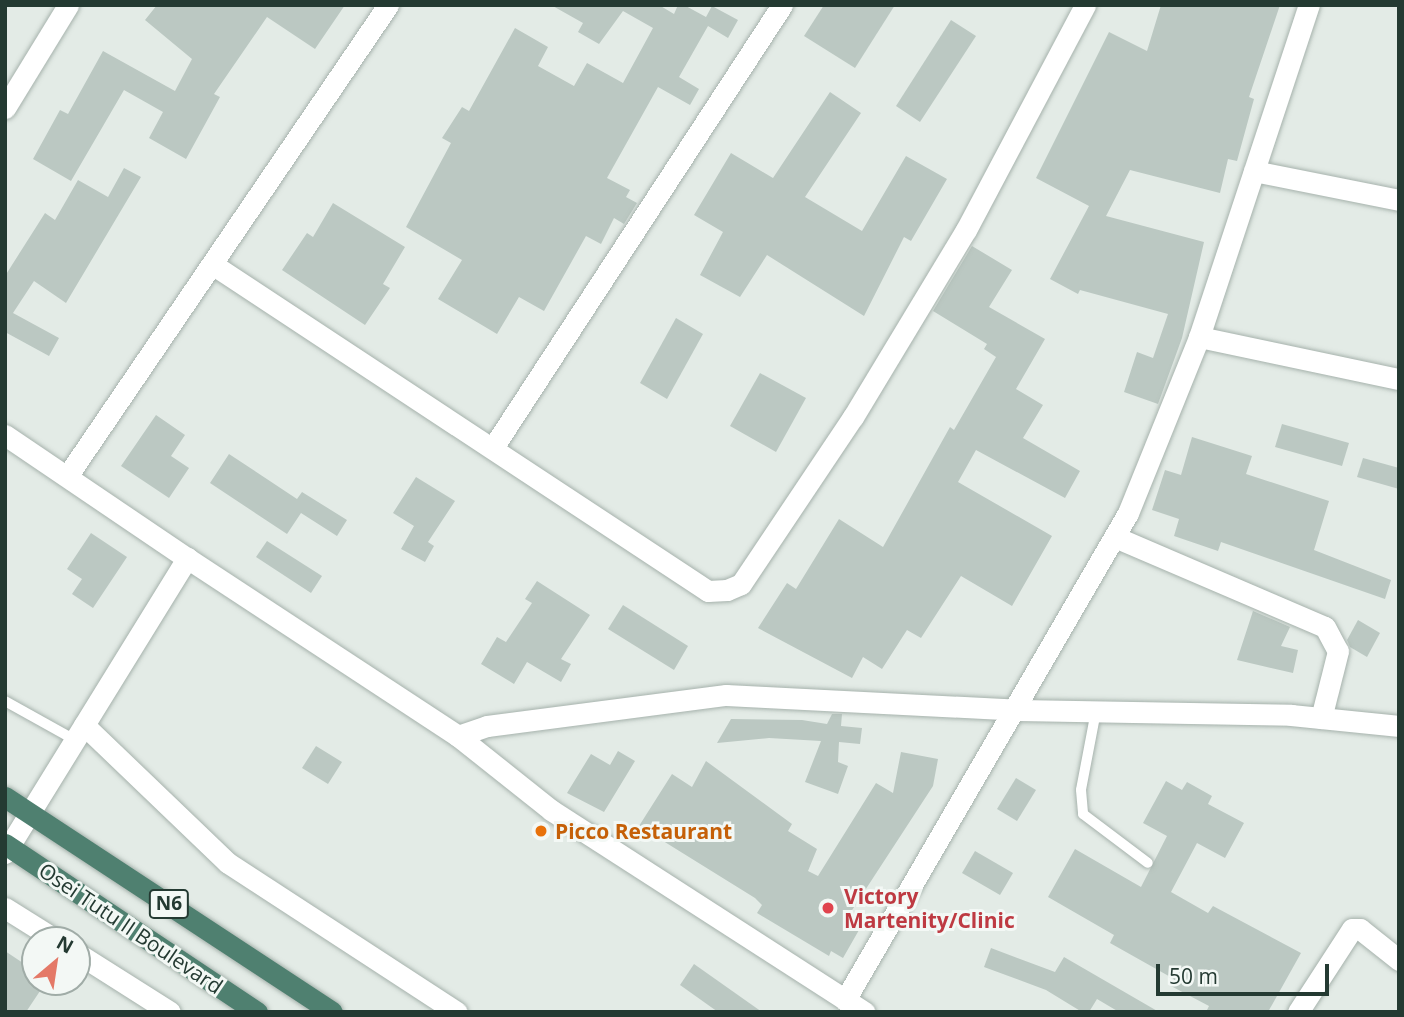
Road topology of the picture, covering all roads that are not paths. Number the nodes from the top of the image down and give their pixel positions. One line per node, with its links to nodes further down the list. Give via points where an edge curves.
1 (67, 5): 6 (street)
2 (388, 5): 9 (street)
3 (782, 5): 13 (street)
4 (1085, 5): 13 (street, via 966,230 853,417 741,584 708,591)
5 (1309, 5): 7 (street)
6 (5, 108)
7 (1254, 171): 8 (street); 10 (street)
8 (1399, 200)
9 (212, 264): 13 (street); 14 (street)
10 (1199, 337): 11 (street, via 1364,368); 15 (street)
11 (1399, 379)
12 (5, 436): 14 (street)
13 (494, 446)
14 (68, 475): 16 (street)
15 (1115, 537): 18 (street); 20 (street, via 1325,626 1338,650)
16 (187, 558): 22 (street); 23 (street)
17 (5, 701): 22 (lane)
18 (1018, 710): 19 (street); 23 (street, via 726,695 487,726); 32 (street)
19 (1096, 711): 20 (street); 27 (lane, via 1082,790 1083,814)
20 (1321, 718): 21 (street)
21 (1399, 726)
22 (80, 732): 25 (street); 36 (street, via 228,863)
23 (458, 736): 32 (street, via 551,810)
24 (5, 797): 25 (highway, Osei Tutu II Boulevard / N6)
25 (31, 814): 26 (street); 35 (highway, Osei Tutu II Boulevard / N6)
26 (7, 848): 34 (highway, Osei Tutu II Boulevard / N6)
27 (1148, 863)
28 (5, 908): 29 (street)
29 (34, 926)
30 (1399, 960): 38 (street, via 1360,929 1352,929)
31 (91, 962): 33 (street)
32 (845, 1000): 37 (street)
33 (170, 1012)
34 (257, 1012)
35 (332, 1012)
36 (457, 1012)
37 (865, 1012)
38 (1298, 1012)

